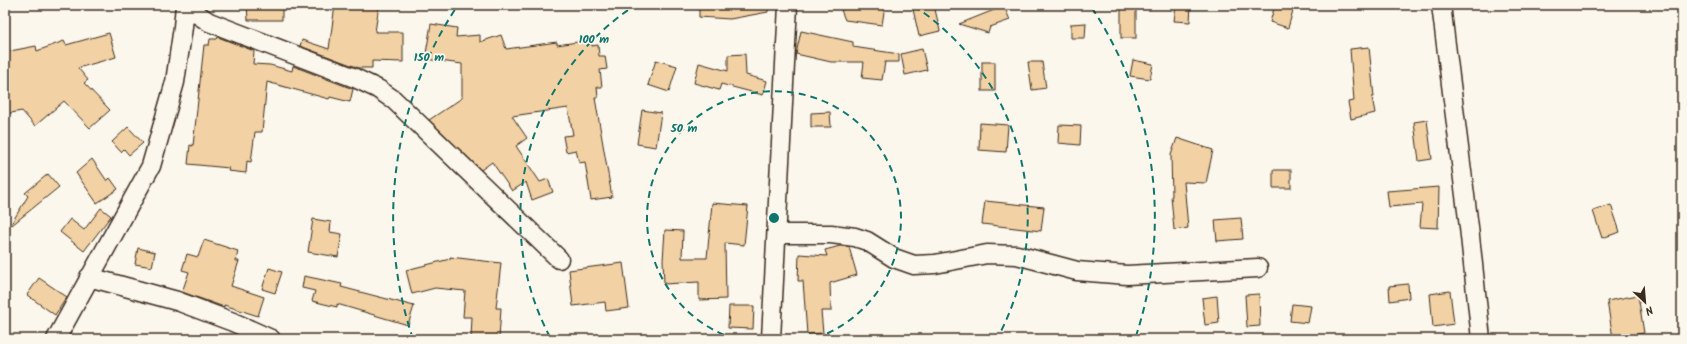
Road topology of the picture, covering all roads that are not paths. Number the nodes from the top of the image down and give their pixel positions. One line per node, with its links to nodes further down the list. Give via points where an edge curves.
1 (185, 5): 5 (street, via 209,22 342,72 378,89 394,100); 7 (street, via 174,82 151,166)
2 (788, 5): 4 (street)
3 (1440, 5): 11 (street, via 1471,241)
4 (777, 234): 6 (street, via 831,234 855,237 894,258 914,265 935,264 987,254 1017,255 1077,271 1127,275); 10 (street)
5 (559, 259)
6 (1258, 268)
7 (89, 277): 8 (street); 9 (street, via 177,301)
8 (56, 339)
9 (271, 339)
10 (771, 339)
11 (1481, 339)

